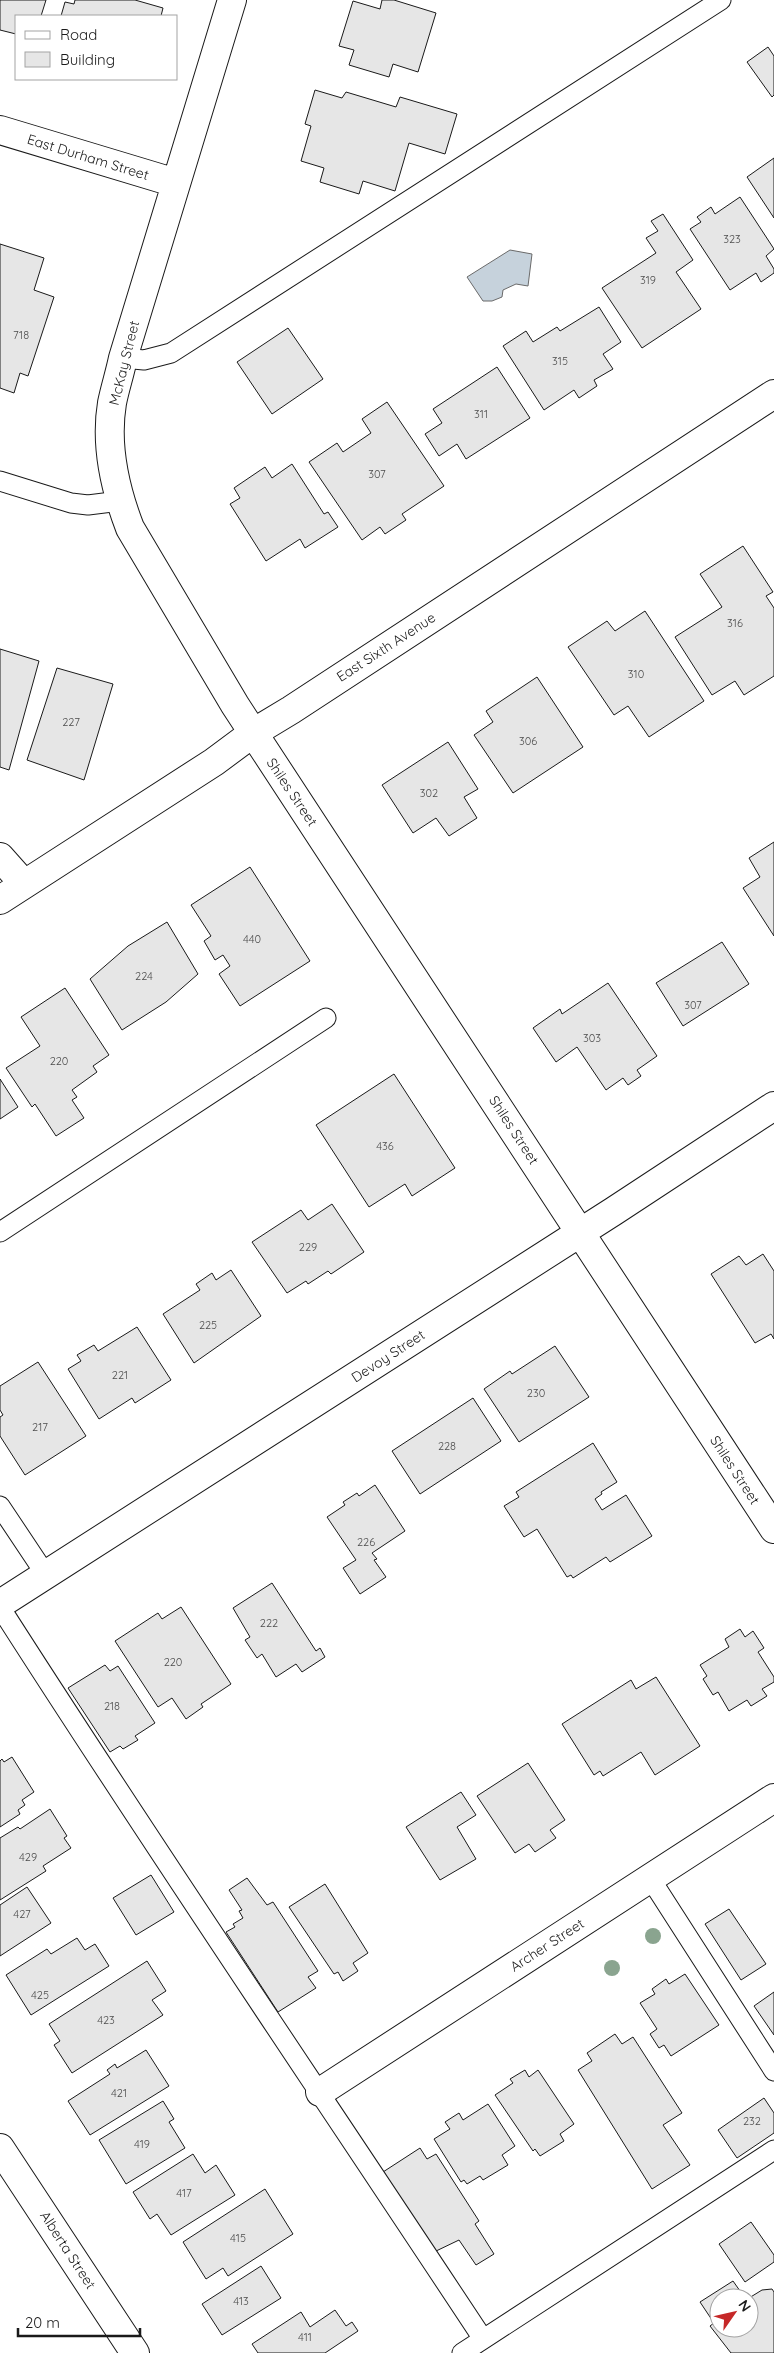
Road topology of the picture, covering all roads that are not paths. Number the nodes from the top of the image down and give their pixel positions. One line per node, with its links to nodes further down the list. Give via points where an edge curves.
1 (232, 0): 4 (street, McKay Street)
2 (721, 0): 5 (lane, via 171,353 144,360)
3 (0, 130): 4 (street, East Durham Street)
4 (176, 183): 5 (street, McKay Street)
5 (123, 358): 8 (street, McKay Street, via 112,405 111,451)
6 (774, 394): 9 (street, East Sixth Avenue)
7 (0, 482): 8 (lane, via 71,503 88,505)
8 (120, 501): 9 (street, McKay Street, via 130,528)
9 (253, 733): 11 (street, East Sixth Avenue, via 214,762); 16 (street, Shiles Street)
10 (0, 857): 11 (street)
11 (24, 884): 12 (street, East Sixth Avenue)
12 (0, 900)
13 (326, 1018): 15 (lane)
14 (774, 1106): 16 (street, Devoy Street)
15 (0, 1232)
16 (581, 1232): 18 (street, Shiles Street); 19 (street, Devoy Street)
17 (0, 1506): 19 (lane)
18 (774, 1529)
19 (46, 1574): 20 (street, Devoy Street)
20 (0, 1605): 24 (lane, via 258,2004)
21 (774, 1798): 22 (street, Archer Street)
22 (650, 1878): 23 (lane); 24 (street, Archer Street)
23 (774, 2071)
24 (320, 2092): 27 (lane)
25 (0, 2148): 28 (street, Alberta Street)
26 (774, 2150): 27 (lane)
27 (483, 2339): 29 (lane)
28 (135, 2353)
29 (462, 2353)

